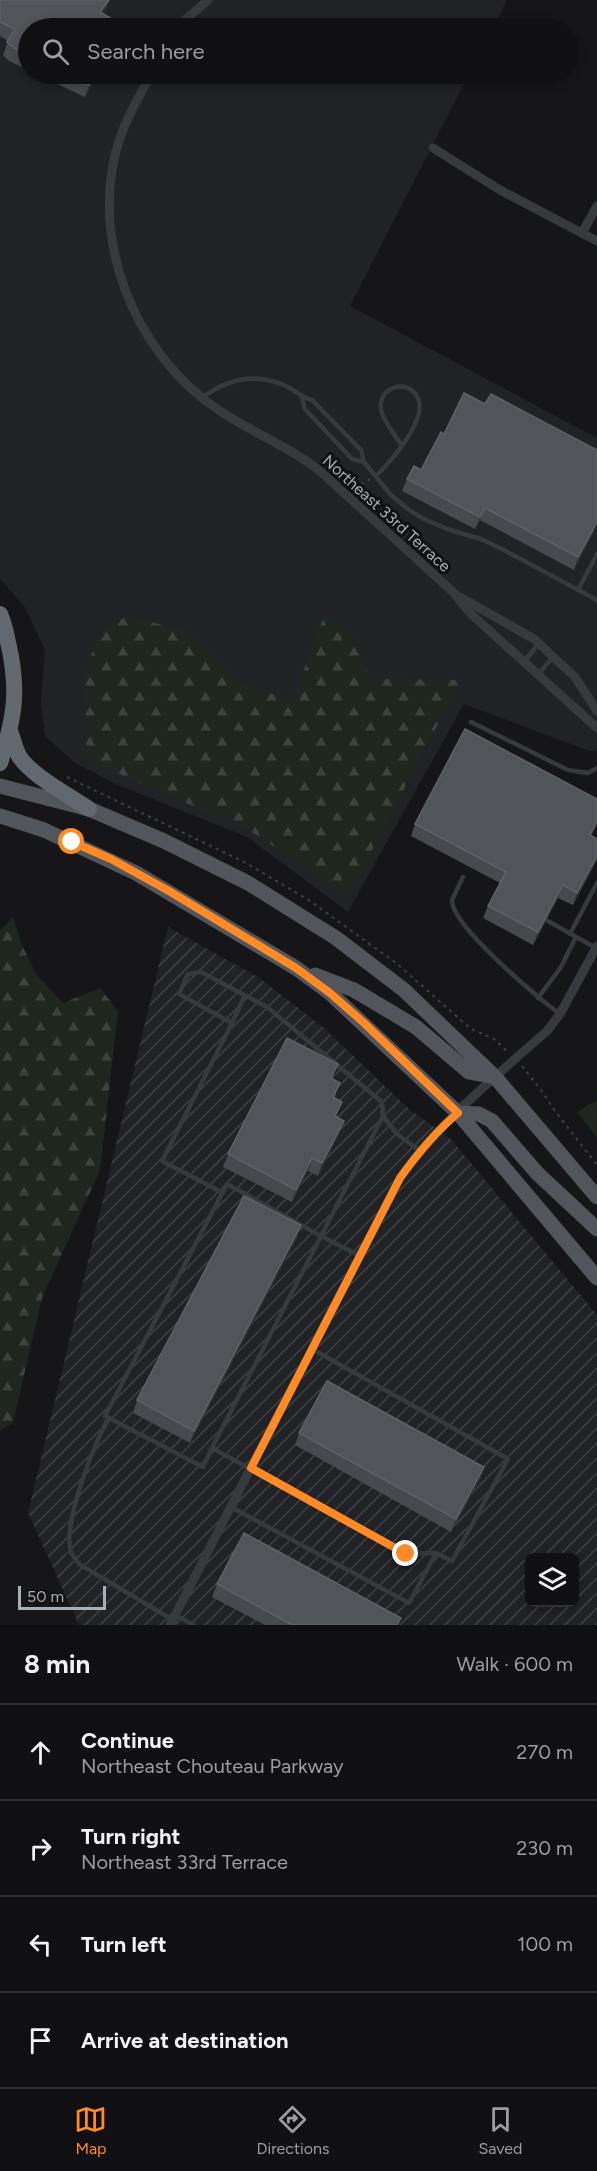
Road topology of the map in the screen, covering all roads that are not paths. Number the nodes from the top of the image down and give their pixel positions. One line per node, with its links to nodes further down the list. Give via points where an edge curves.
1 (208, 0): 2 (street)
2 (188, 18)
3 (146, 84): 8 (street, Northeast 33rd Terrace, via 120,136 110,199 113,243 134,315 165,360)
4 (433, 148): 6 (street, via 500,190)
5 (597, 206): 6 (street)
6 (582, 233): 7 (street)
7 (597, 241)
8 (203, 398): 9 (lane, via 218,386 251,379 275,381); 15 (street, Northeast 33rd Terrace, via 219,411 301,456)
9 (302, 398): 11 (lane, via 305,409 352,459); 11 (lane, via 312,400 361,450)
10 (402, 446): 10 (lane, via 419,413 419,402 415,393 397,386 387,390 381,400 381,411); 12 (lane)
11 (364, 462): 12 (lane)
12 (376, 476): 14 (lane, via 391,495 426,520 481,539)
13 (597, 554): 14 (lane)
14 (578, 590): 16 (lane)
15 (453, 592): 18 (street, Northeast 33rd Terrace); 20 (street, Northeast 33rd Terrace, via 470,613)
16 (597, 600)
17 (0, 614): 25 (highway, via 16,685)
18 (539, 643): 19 (street, Northeast 33rd Terrace); 20 (lane)
19 (553, 657): 21 (lane); 22 (street, Northeast 33rd Terrace, via 575,677)
20 (524, 662): 21 (street, Northeast 33rd Terrace)
21 (538, 675): 24 (street, Northeast 33rd Terrace)
22 (597, 711)
23 (471, 722): 27 (lane, via 568,770 588,773)
24 (597, 728)
25 (10, 731): 26 (highway); 29 (highway, via 19,756 35,775)
26 (0, 763)
27 (597, 768)
28 (0, 786): 29 (main road)
29 (89, 810): 42 (main road, via 164,841 248,883 336,938 404,990)
30 (0, 816): 37 (main road, via 81,846 169,891)
31 (463, 877): 39 (lane, via 452,900 456,915)
32 (597, 883): 34 (lane)
33 (546, 920): 34 (lane)
34 (570, 934): 35 (lane)
35 (576, 937): 36 (lane); 39 (lane, via 561,967)
36 (596, 947): 40 (street)
37 (296, 968): 42 (main road, via 354,990 416,1027 469,1072); 43 (main road, via 363,1022)
38 (245, 995): 41 (lane); 41 (lane, via 201,972 188,974 183,984 179,994); 44 (lane, via 267,1007 382,1102)
39 (538, 998): 40 (lane)
40 (560, 1014): 42 (street, via 547,1031)
41 (232, 1023): 46 (lane, via 162,1161)
42 (495, 1077): 43 (street); 47 (main road)
43 (458, 1113): 45 (street); 48 (main road, via 479,1114 492,1121 537,1173); 51 (main road)
44 (383, 1116): 45 (lane, via 397,1134); 49 (lane)
45 (419, 1150): 50 (street)
46 (223, 1193): 49 (lane, via 227,1184); 53 (lane, via 105,1416)
47 (597, 1197)
48 (597, 1229)
49 (321, 1236): 50 (lane); 54 (lane)
50 (360, 1256): 52 (street)
51 (597, 1278)
52 (312, 1349): 55 (street); 57 (lane, via 508,1459 452,1561)
53 (109, 1418): 54 (lane, via 203,1467); 58 (lane, via 80,1481 70,1535 71,1552 79,1564)
54 (212, 1448): 55 (lane)
55 (251, 1468): 56 (street); 57 (lane, via 406,1554)
56 (231, 1507): 57 (lane, via 409,1603); 58 (street)
57 (436, 1553)
58 (172, 1620): 59 (lane)
59 (194, 1625)

